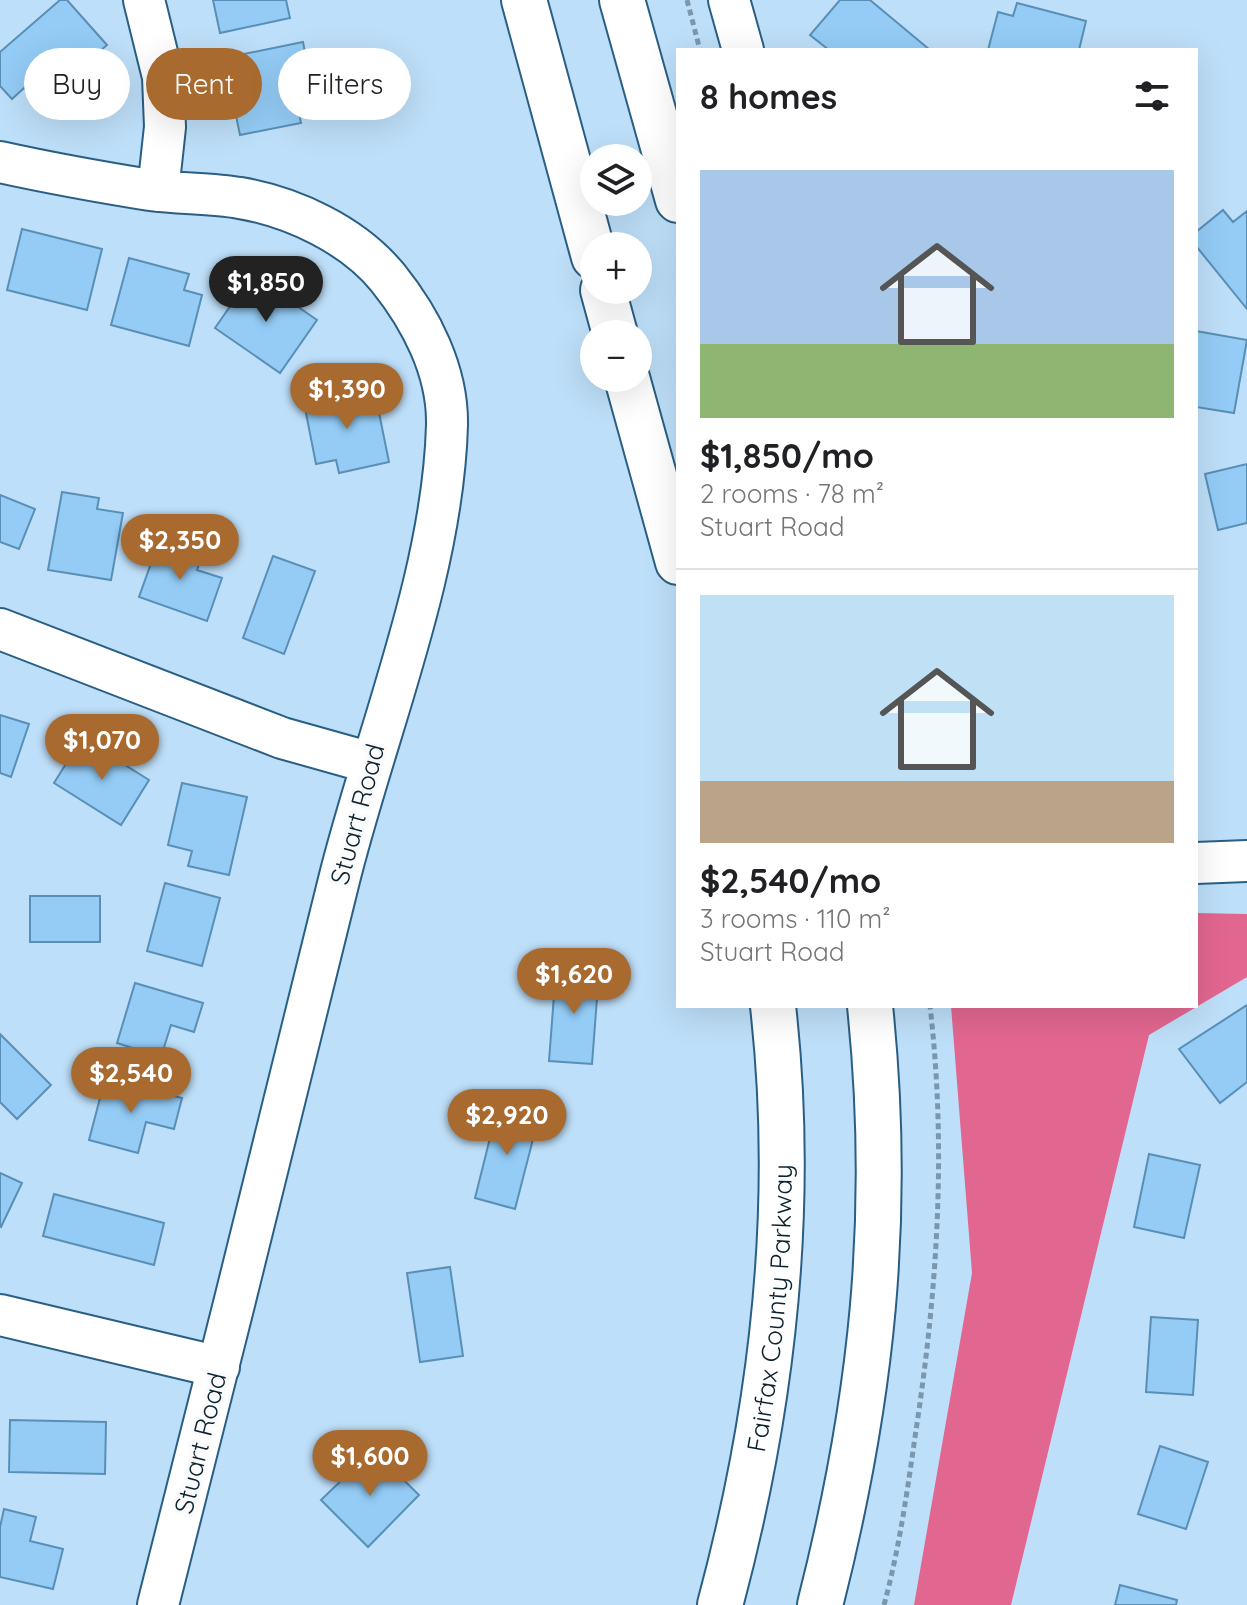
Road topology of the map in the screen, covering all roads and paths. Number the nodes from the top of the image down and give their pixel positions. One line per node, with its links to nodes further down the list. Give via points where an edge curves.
1 (144, 0): 9 (street, via 163,77 165,127)
2 (524, 0): 11 (highway)
3 (622, 0): 10 (highway)
4 (687, 0): 6 (path)
5 (729, 0): 7 (street)
6 (699, 48)
7 (742, 48)
8 (0, 162): 9 (street, Stuart Road)
9 (158, 191): 15 (street, Stuart Road, via 241,198 302,216 350,244 386,275 419,322 440,370 447,422 440,492 422,583)
10 (676, 193)
11 (587, 232)
12 (631, 392): 13 (highway)
13 (676, 555)
14 (0, 629): 15 (street, via 282,738)
15 (371, 763): 22 (street, Stuart Road)
16 (1247, 861): 17 (street)
17 (1198, 863)
18 (773, 1008): 24 (highway, Fairfax County Parkway, via 783,1186 775,1333 755,1463)
19 (870, 1008): 25 (highway, via 880,1179 872,1334 855,1457)
20 (930, 1008): 26 (path, via 940,1220 931,1336)
21 (0, 1315): 22 (street)
22 (219, 1367): 23 (street, Stuart Road)
23 (158, 1605)
24 (720, 1605)
25 (820, 1605)
26 (884, 1605)

